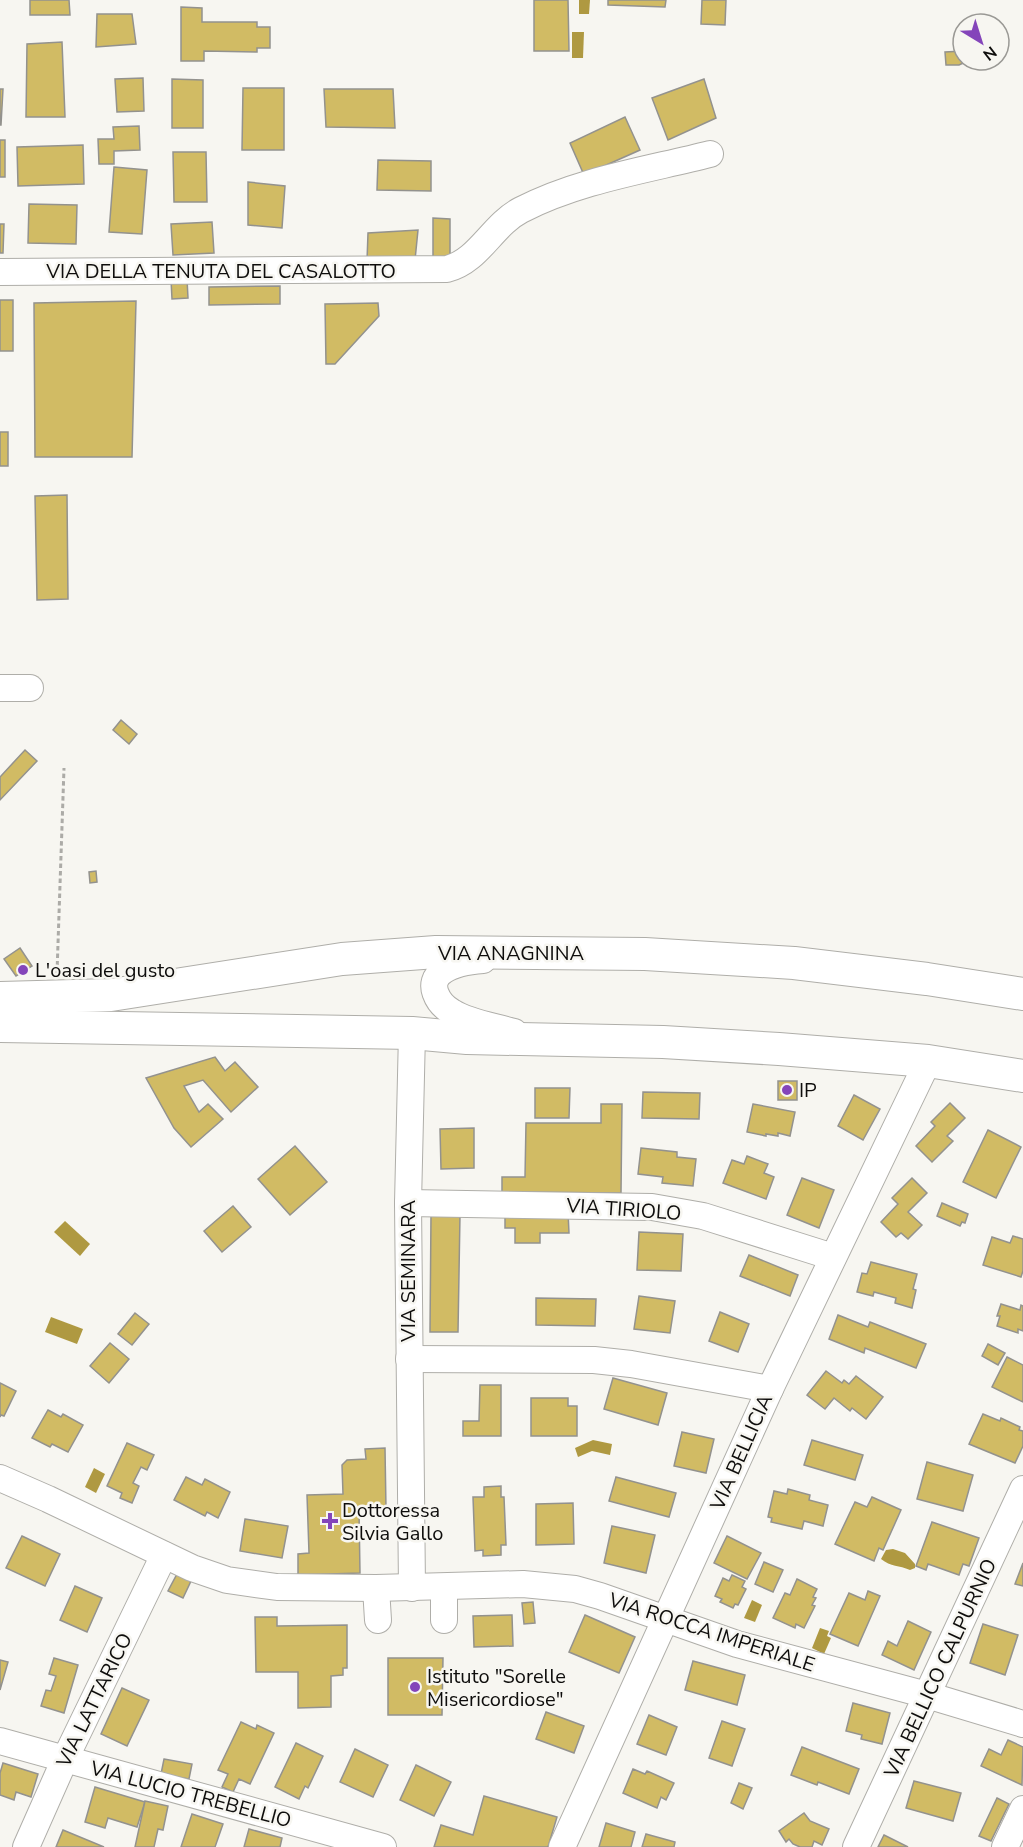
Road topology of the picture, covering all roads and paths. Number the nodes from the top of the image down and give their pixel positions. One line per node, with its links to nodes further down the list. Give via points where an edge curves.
1 (710, 154): 2 (street, VIA DELLA TENUTA DEL CASALOTTO, via 559,193 510,216 465,262 441,270)
2 (0, 272)
3 (0, 688): 4 (street)
4 (30, 688)
5 (64, 768): 8 (path)
6 (573, 953): 7 (main road, VIA ANAGNINA, via 794,963 927,979); 8 (main road, VIA ANAGNINA, via 382,955 131,992); 12 (street, via 468,962 444,970 436,978 435,995 452,1012)
7 (1016, 995)
8 (56, 997): 9 (main road, VIA ANAGNINA)
9 (0, 998)
10 (0, 1026): 11 (main road)
11 (412, 1034): 12 (main road); 17 (street, VIA SEMINARA)
12 (536, 1040): 13 (main road, via 733,1046)
13 (928, 1061): 15 (main road); 18 (street, VIA BELLICIA)
14 (1023, 1064): 15 (street)
15 (975, 1068): 16 (main road)
16 (1023, 1076)
17 (408, 1203): 18 (street, VIA TIRIOLO, via 652,1207 703,1216); 19 (street, VIA SEMINARA)
18 (833, 1257): 20 (street, VIA BELLICIA)
19 (409, 1359): 20 (street, via 594,1360); 26 (street, VIA SEMINARA)
20 (770, 1389): 27 (street, VIA BELLICIA)
21 (0, 1478): 23 (street)
22 (1023, 1489): 30 (street, VIA BELLICO CALPURNIO)
23 (164, 1555): 25 (street, VIA ROCCA IMPERIALE, via 234,1582 269,1587); 33 (street, VIA LATTARICO)
24 (455, 1586): 26 (street, VIA ROCCA IMPERIALE); 27 (street, VIA ROCCA IMPERIALE, via 563,1587); 29 (street)
25 (376, 1588): 26 (street, VIA ROCCA IMPERIALE); 28 (street)
26 (412, 1588)
27 (666, 1619): 30 (street, VIA ROCCA IMPERIALE, via 737,1644); 37 (street, VIA BELLICIA)
28 (378, 1620)
29 (444, 1620)
30 (927, 1695): 31 (street, VIA ROCCA IMPERIALE); 38 (street, VIA BELLICO CALPURNIO)
31 (1023, 1724)
32 (0, 1741): 33 (street, VIA LUCIO TREBELLIO)
33 (65, 1759): 35 (street, VIA LATTARICO); 36 (street, VIA LUCIO TREBELLIO)
34 (1023, 1809): 39 (street)
35 (26, 1847)
36 (383, 1847)
37 (562, 1847)
38 (856, 1847)
39 (1005, 1847)

